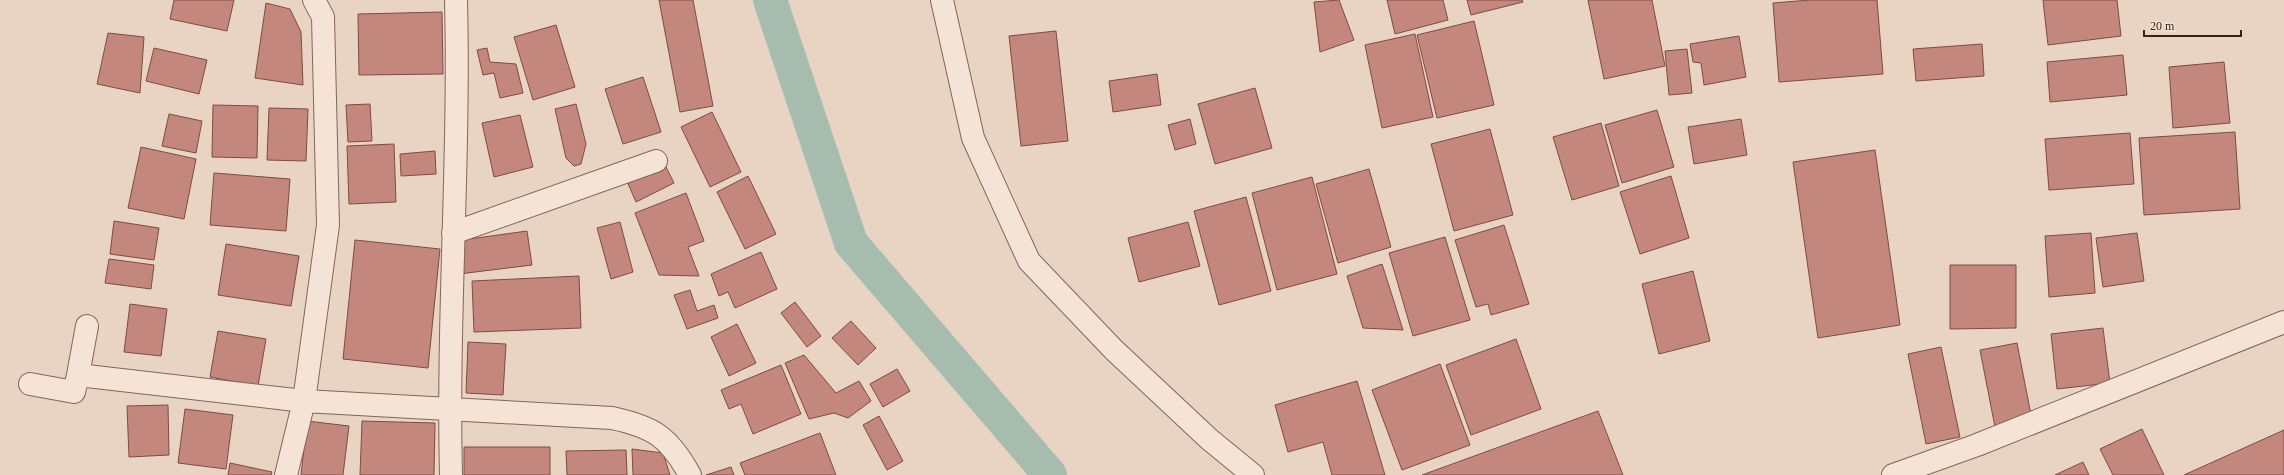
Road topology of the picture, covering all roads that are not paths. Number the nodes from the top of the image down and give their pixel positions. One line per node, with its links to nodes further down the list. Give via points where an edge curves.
1 (314, 0): 10 (street, via 322,17 328,225)
2 (456, 0): 5 (street, via 458,76)
3 (942, 0): 15 (street, via 973,138 1029,261 1114,350 1209,439)
4 (656, 161): 5 (street)
5 (453, 233): 11 (street)
6 (2284, 322): 16 (street, via 1977,445)
7 (87, 326): 8 (street)
8 (78, 375): 9 (street, via 74,392); 10 (street)
9 (30, 384)
10 (304, 400): 11 (street); 12 (street)
11 (449, 408): 13 (street); 14 (street, via 605,417 640,424 661,436 679,456)
12 (286, 475)
13 (451, 475)
14 (690, 475)
15 (1253, 475)
16 (1892, 475)

